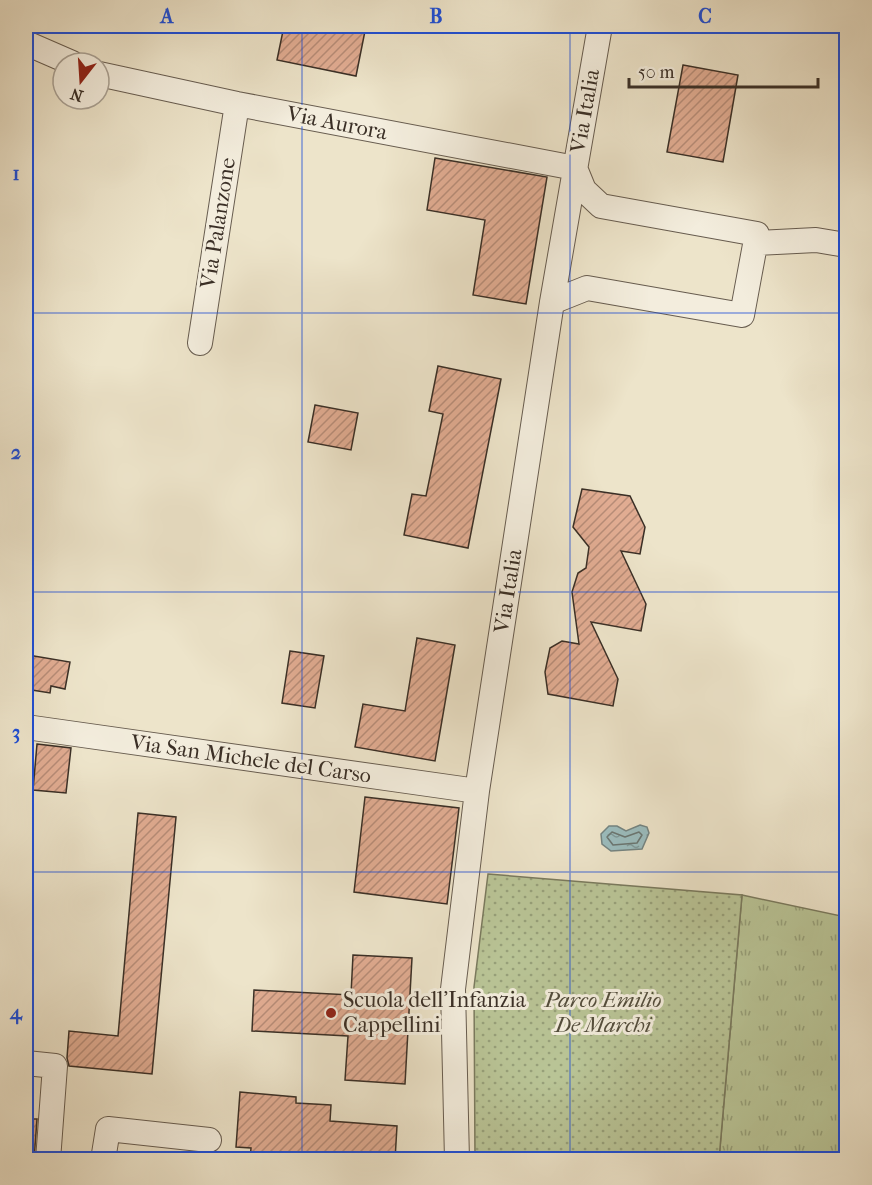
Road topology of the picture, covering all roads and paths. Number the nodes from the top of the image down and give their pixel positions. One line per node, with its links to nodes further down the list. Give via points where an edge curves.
1 (600, 26): 6 (street, Via Italia)
2 (26, 43): 3 (street)
3 (51, 54)
4 (111, 77): 5 (street, Via Aurora)
5 (237, 104): 6 (street, Via Aurora); 10 (street, Via Palanzone)
6 (575, 168): 7 (street, via 584,190 601,206 757,234); 9 (street, Via Italia)
7 (755, 243): 8 (street, via 816,240); 9 (street, via 742,315 587,288)
8 (846, 245)
9 (552, 302): 12 (street, Via Italia)
10 (200, 343)
11 (26, 727): 12 (street, Via San Michele del Carso)
12 (477, 791): 17 (street, Via Italia, via 453,989)
13 (26, 1063): 15 (street, via 55,1066)
14 (209, 1140): 16 (street, via 108,1129)
15 (48, 1160)
16 (103, 1160)
17 (457, 1160)

